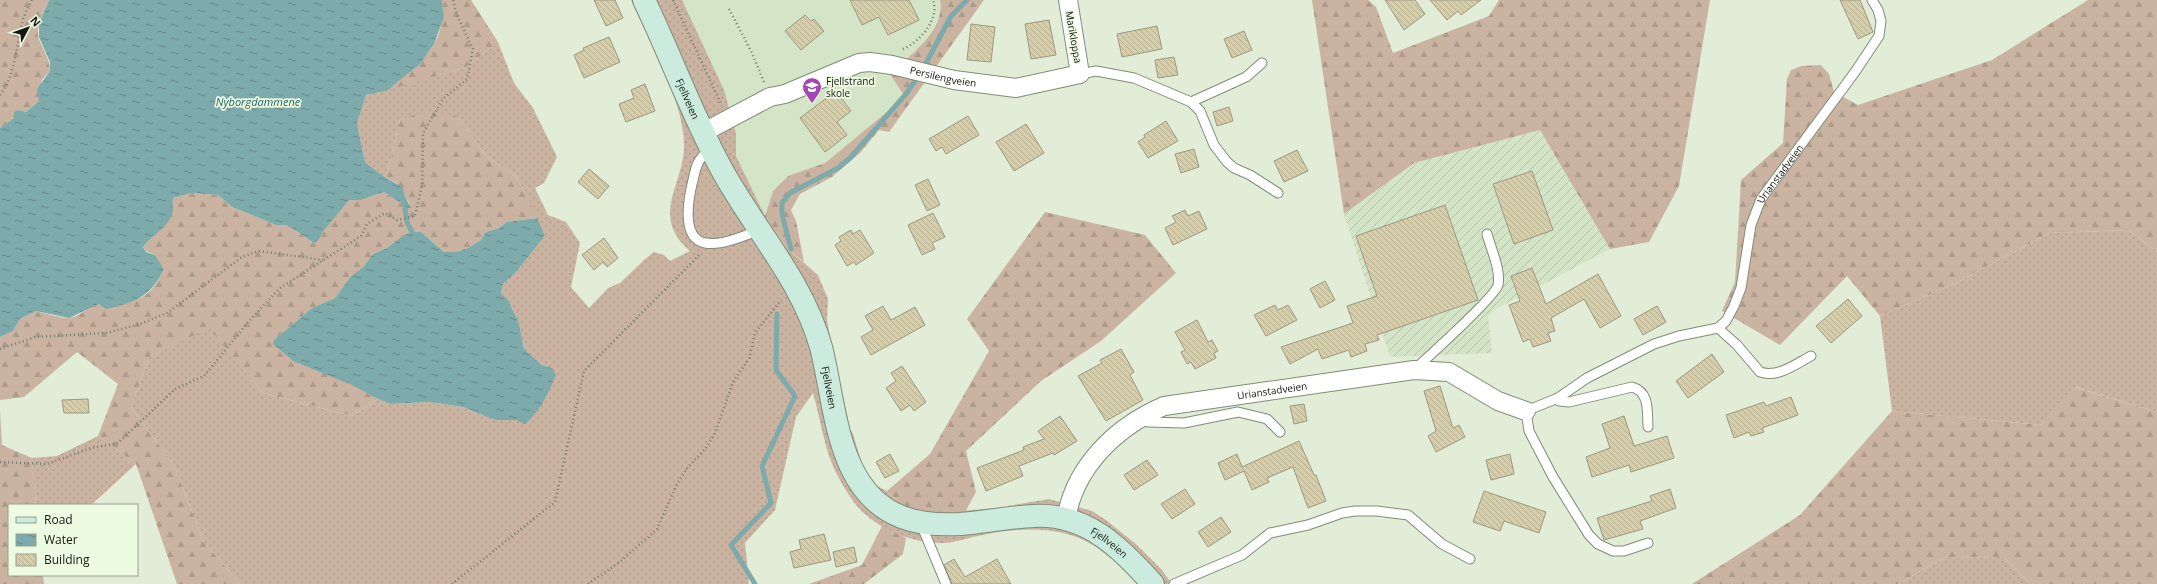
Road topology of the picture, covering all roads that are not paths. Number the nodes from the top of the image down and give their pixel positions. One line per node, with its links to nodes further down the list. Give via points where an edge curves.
1 (644, 0): 7 (main road, Fjellveien)
2 (1068, 0): 5 (street, Marikloppa)
3 (1872, 0): 11 (lane, Urianstadveien, via 1881,21 1879,36 1760,199 1751,225 1741,288 1730,314)
4 (1262, 63): 6 (lane, via 1246,77)
5 (1080, 74): 6 (lane, Persilengveien, via 1102,72 1134,78); 7 (street, Persilengveien, via 1016,88 954,80 878,63 859,63 770,98 728,119)
6 (1191, 102): 8 (lane, via 1200,111 1214,145 1227,162)
7 (708, 141): 9 (main road, Fjellveien); 9 (lane, via 697,164 687,205 692,231 705,243 723,242)
8 (1278, 193)
9 (759, 230): 20 (main road, Fjellveien, via 797,287 813,322 838,428 855,474 873,497 892,513)
10 (1487, 234): 13 (lane, via 1498,287)
11 (1718, 328): 12 (lane, via 1760,372 1765,374 1780,372); 14 (lane, via 1654,344 1587,378)
12 (1811, 356)
13 (1414, 370): 15 (street, Urianstadveien, via 1449,372 1498,401); 16 (street, Urianstadveien, via 1164,406)
14 (1558, 398): 15 (lane); 17 (lane, via 1559,401 1569,402 1632,387 1639,389 1645,395)
15 (1526, 411): 21 (lane, via 1529,432 1589,535 1598,544 1613,551 1624,551)
16 (1141, 416): 18 (lane, via 1148,422 1184,424 1238,412 1267,419); 19 (street, Urianstadveien, via 1122,429 1099,451 1075,488)
17 (1648, 427)
18 (1280, 432)
19 (1066, 519): 20 (main road, Fjellveien, via 1035,516 948,525); 24 (main road, Fjellveien, via 1091,528 1114,544 1129,556)
20 (921, 523): 23 (lane)
21 (1648, 543)
22 (1470, 560): 25 (lane, via 1442,544 1408,515 1355,511 1270,533 1242,555)
23 (946, 584)
24 (1153, 584)
25 (1174, 584)

